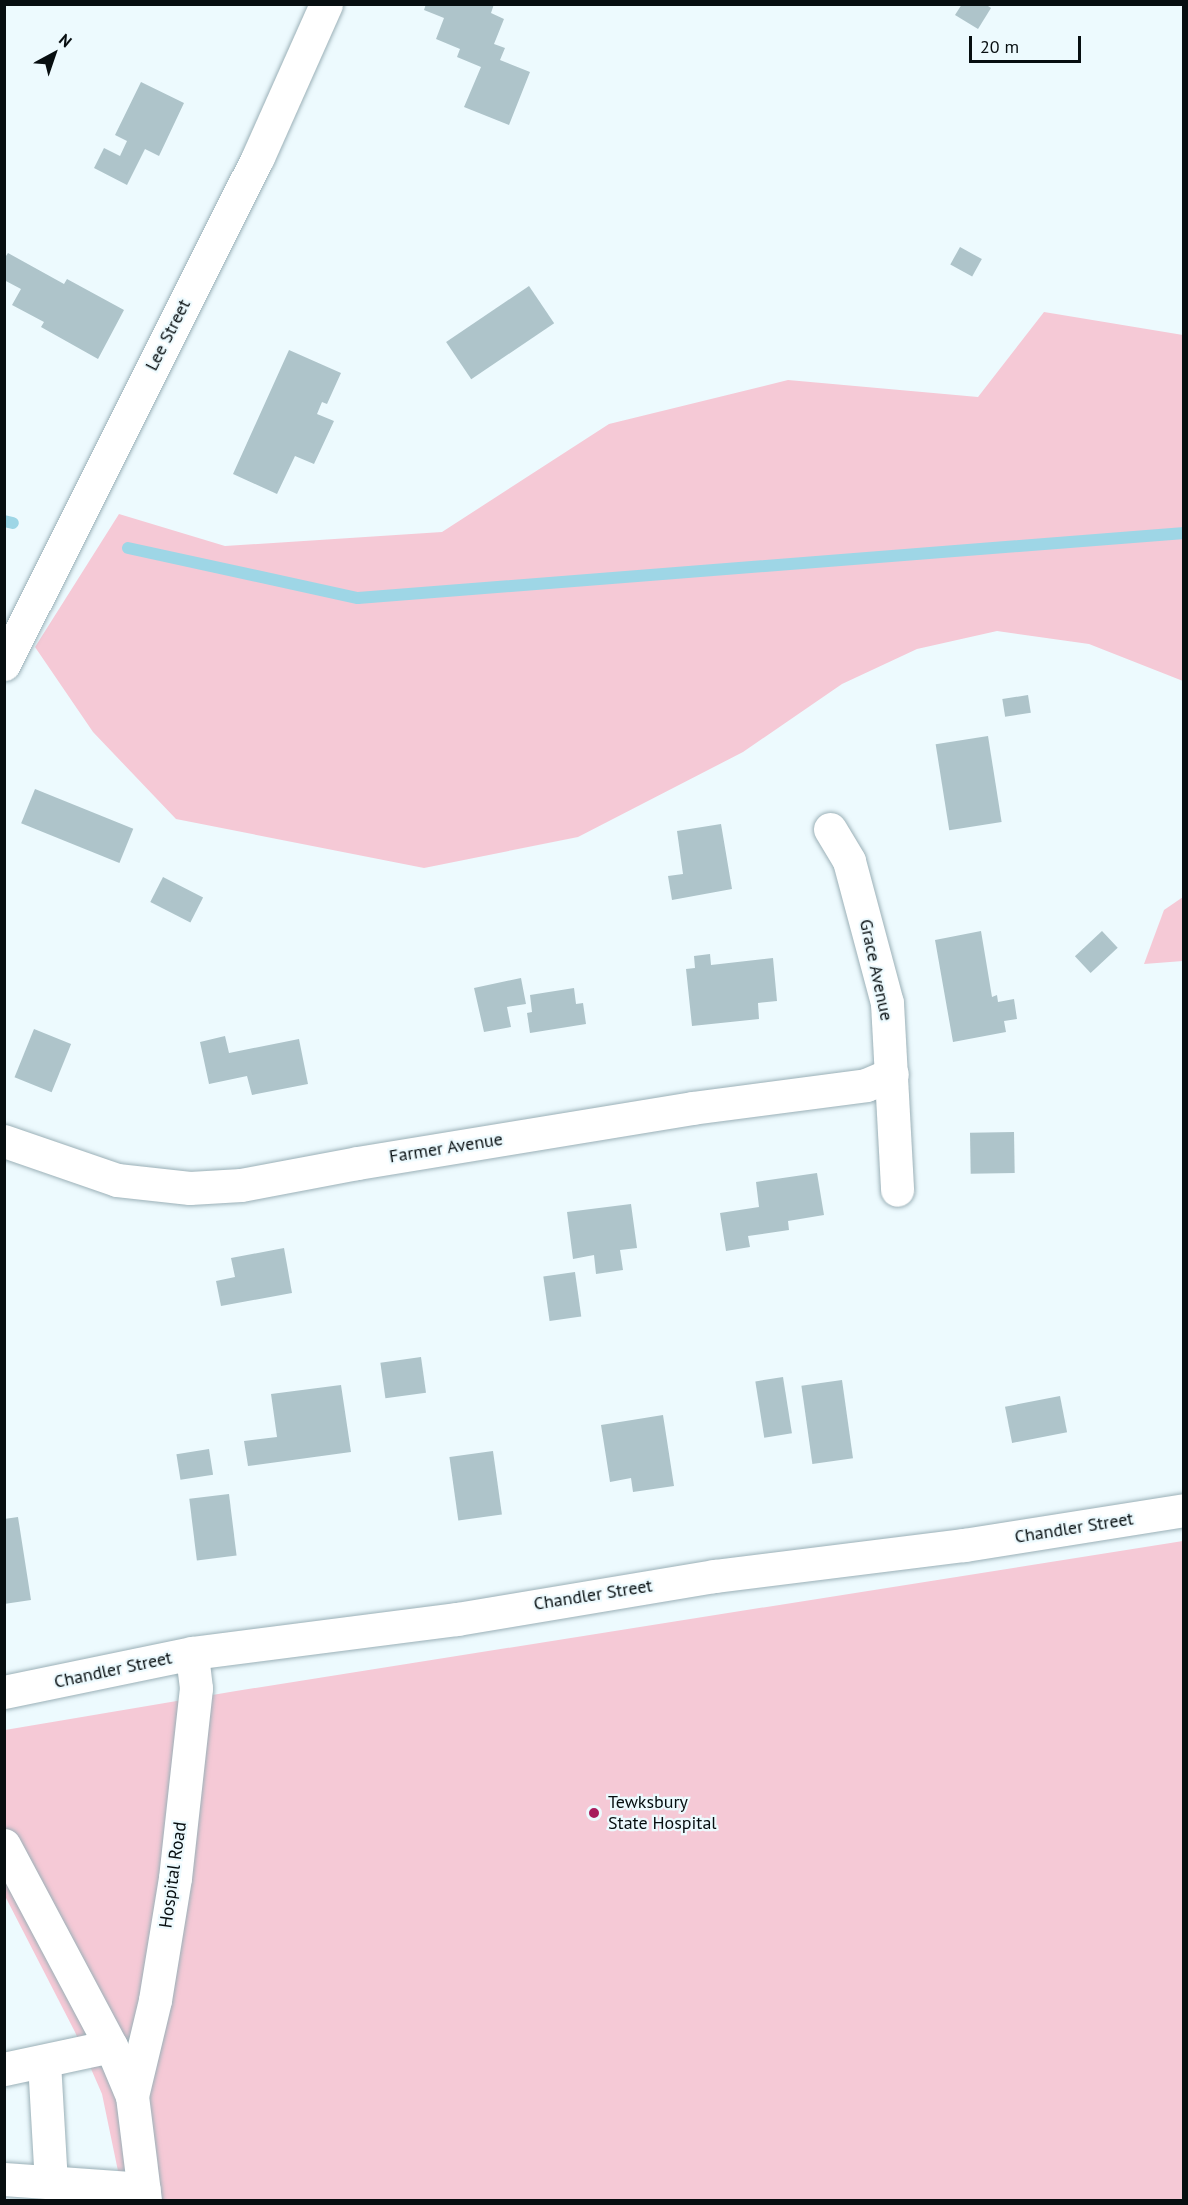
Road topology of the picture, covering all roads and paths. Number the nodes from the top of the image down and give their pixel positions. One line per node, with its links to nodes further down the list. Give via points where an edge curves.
1 (326, 4): 2 (street, Lee Street, via 258,157)
2 (4, 664)
3 (830, 829): 4 (street, Grace Avenue, via 849,861 865,917 886,1003)
4 (892, 1074): 5 (street, Farmer Avenue, via 866,1085 681,1110 241,1185 190,1188 117,1180); 6 (street, Grace Avenue)
5 (4, 1141)
6 (897, 1190)
7 (1184, 1510): 8 (street, Chandler Street, via 964,1545 714,1576 457,1618)
8 (192, 1653): 9 (street, Chandler Street); 14 (street, Hospital Road, via 196,1688 175,1878 155,2000)
9 (4, 1692)
10 (4, 1845): 11 (street, Hospital Road)
11 (111, 2046): 12 (street); 14 (street, Hospital Road)
12 (44, 2062): 13 (street); 16 (street)
13 (4, 2070)
14 (132, 2096): 17 (street, Hospital Road)
15 (4, 2179): 16 (street)
16 (51, 2182): 17 (street)
17 (144, 2195)

